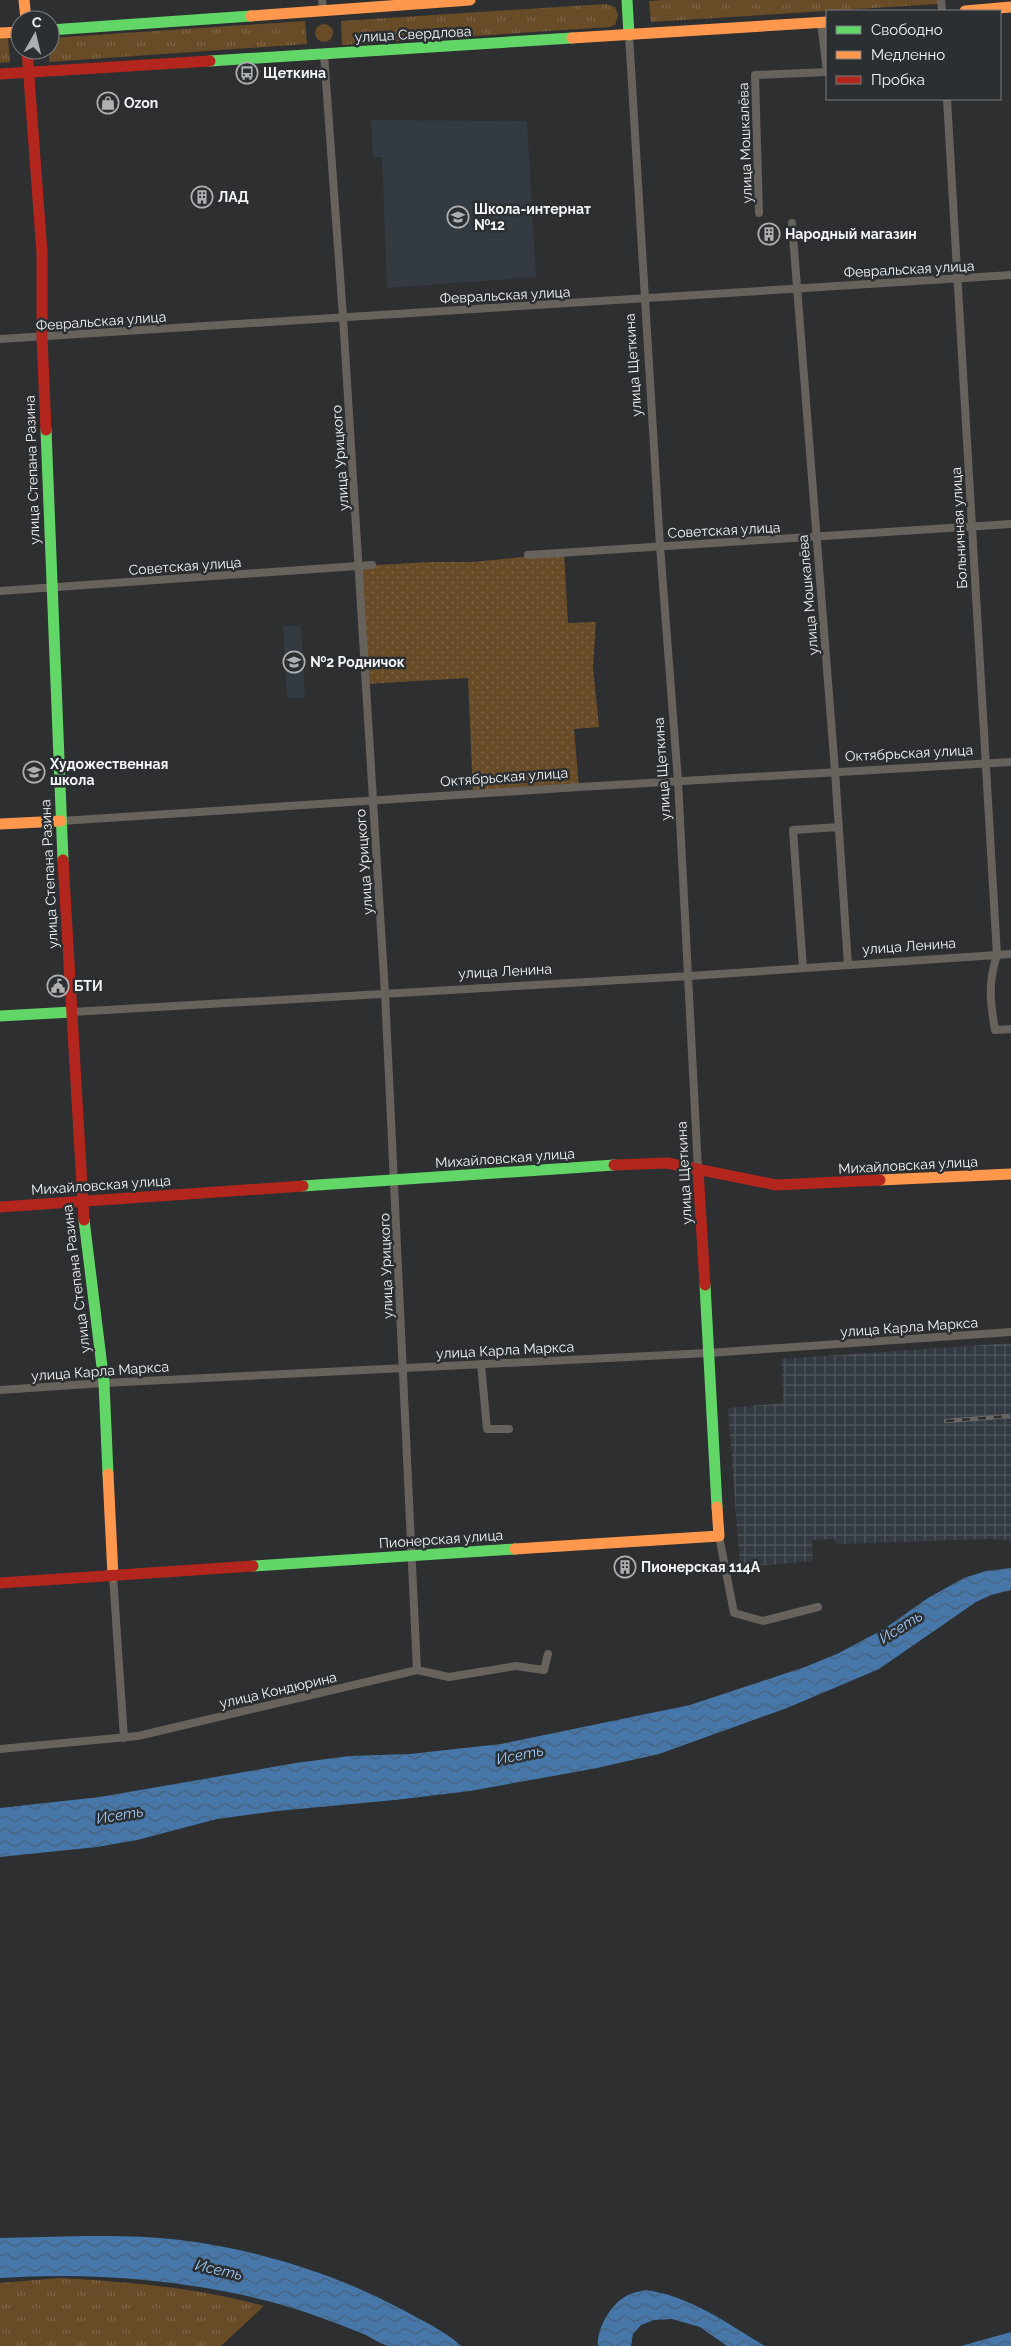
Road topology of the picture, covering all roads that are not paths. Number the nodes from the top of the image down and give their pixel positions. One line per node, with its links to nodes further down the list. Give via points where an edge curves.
1 (470, 0): 3 (main road)
2 (627, 0): 9 (main road, улица Щеткина)
3 (442, 1): 4 (main road)
4 (322, 5): 8 (main road)
5 (1011, 7): 6 (main road)
6 (976, 10)
7 (824, 22): 9 (main road, улица Свердлова); 11 (street, улица Мошкалёва)
8 (60, 29)
9 (629, 35): 10 (main road, улица Свердлова); 22 (street, улица Щеткина)
10 (324, 54): 13 (main road, улица Свердлова); 23 (street, улица Урицкого)
11 (826, 55)
12 (28, 60): 13 (main road, улица Степана Разина)
13 (29, 72): 15 (main road, улица Свердлова); 24 (main road, улица Степана Разина, via 42,253)
14 (826, 72): 17 (street, улица Мошкалёва, via 755,75)
15 (0, 74)
16 (947, 100): 20 (street, Больничная улица)
17 (760, 213)
18 (792, 223): 21 (street, улица Мошкалёва)
19 (1011, 275): 20 (street, Февральская улица)
20 (958, 278): 21 (street, Февральская улица); 27 (street, Больничная улица)
21 (798, 288): 22 (street, Февральская улица); 28 (street, улица Мошкалёва)
22 (644, 299): 23 (street, Февральская улица); 29 (street, улица Щеткина)
23 (343, 317): 24 (street, Февральская улица); 32 (street, улица Урицкого)
24 (42, 338): 25 (street, Февральская улица); 33 (main road, улица Степана Разина)
25 (0, 339)
26 (1011, 524): 27 (street, Советская улица)
27 (971, 528): 28 (street, Советская улица); 36 (street, Больничная улица)
28 (816, 538): 29 (street, Советская улица); 37 (street, улица Мошкалёва)
29 (660, 546): 30 (street, Советская улица); 38 (street, улица Щеткина)
30 (528, 555)
31 (372, 565): 32 (street, Советская улица)
32 (359, 566): 33 (street, Советская улица); 39 (street, улица Урицкого)
33 (52, 588): 34 (street, Советская улица); 40 (main road, улица Степана Разина)
34 (0, 590)
35 (1011, 762): 36 (street, Октябрьская улица)
36 (987, 764): 37 (street, Октябрьская улица); 44 (street, Больничная улица)
37 (835, 771): 38 (street, Октябрьская улица); 42 (street, улица Мошкалёва)
38 (678, 781): 39 (street, Октябрьская улица); 47 (street, улица Щеткина)
39 (373, 800): 40 (street, Октябрьская улица); 48 (street, улица Урицкого)
40 (61, 821): 41 (main road, Октябрьская улица); 49 (main road, улица Степана Разина)
41 (0, 824)
42 (839, 826): 45 (street, улица Мошкалёва); 46 (street, via 793,830)
43 (1011, 954): 44 (street, улица Ленина)
44 (997, 955): 45 (street, улица Ленина); 51 (street, Больничная улица, via 990,976 995,1030)
45 (848, 965): 46 (street, улица Ленина)
46 (803, 968): 47 (street, улица Ленина)
47 (690, 976): 48 (street, улица Ленина); 52 (street, улица Щеткина)
48 (385, 993): 49 (street, улица Ленина); 54 (street, улица Урицкого)
49 (72, 1012): 50 (main road, улица Ленина); 55 (main road, улица Степана Разина)
50 (0, 1016)
51 (1011, 1029)
52 (698, 1170): 53 (main road, Михайловская улица, via 776,1185); 54 (main road, Михайловская улица, via 653,1162); 58 (main road, улица Щеткина)
53 (1011, 1174)
54 (396, 1181): 55 (main road, Михайловская улица); 60 (street, улица Урицкого)
55 (82, 1202): 56 (main road, Михайловская улица); 61 (main road, улица Степана Разина)
56 (0, 1207)
57 (1011, 1332): 58 (street, улица Карла Маркса)
58 (708, 1353): 59 (street, улица Карла Маркса); 64 (main road, улица Щеткина)
59 (481, 1364): 60 (street, улица Карла Маркса); 63 (street, via 487,1430)
60 (403, 1367): 61 (street, улица Карла Маркса); 65 (street, улица Урицкого)
61 (104, 1383): 62 (street, улица Карла Маркса); 66 (main road, улица Степана Разина)
62 (0, 1390)
63 (509, 1429)
64 (719, 1536): 65 (main road, Пионерская улица); 68 (street, via 734,1613 763,1621)
65 (412, 1556): 66 (main road, Пионерская улица); 70 (street, улица Урицкого)
66 (113, 1576): 67 (main road, Пионерская улица); 71 (street)
67 (0, 1583)
68 (818, 1608)
69 (548, 1654): 70 (street, улица Кондюрина, via 544,1670 516,1666 449,1676)
70 (417, 1670): 71 (street, улица Кондюрина)
71 (124, 1738): 72 (street, улица Кондюрина)
72 (0, 1749)

